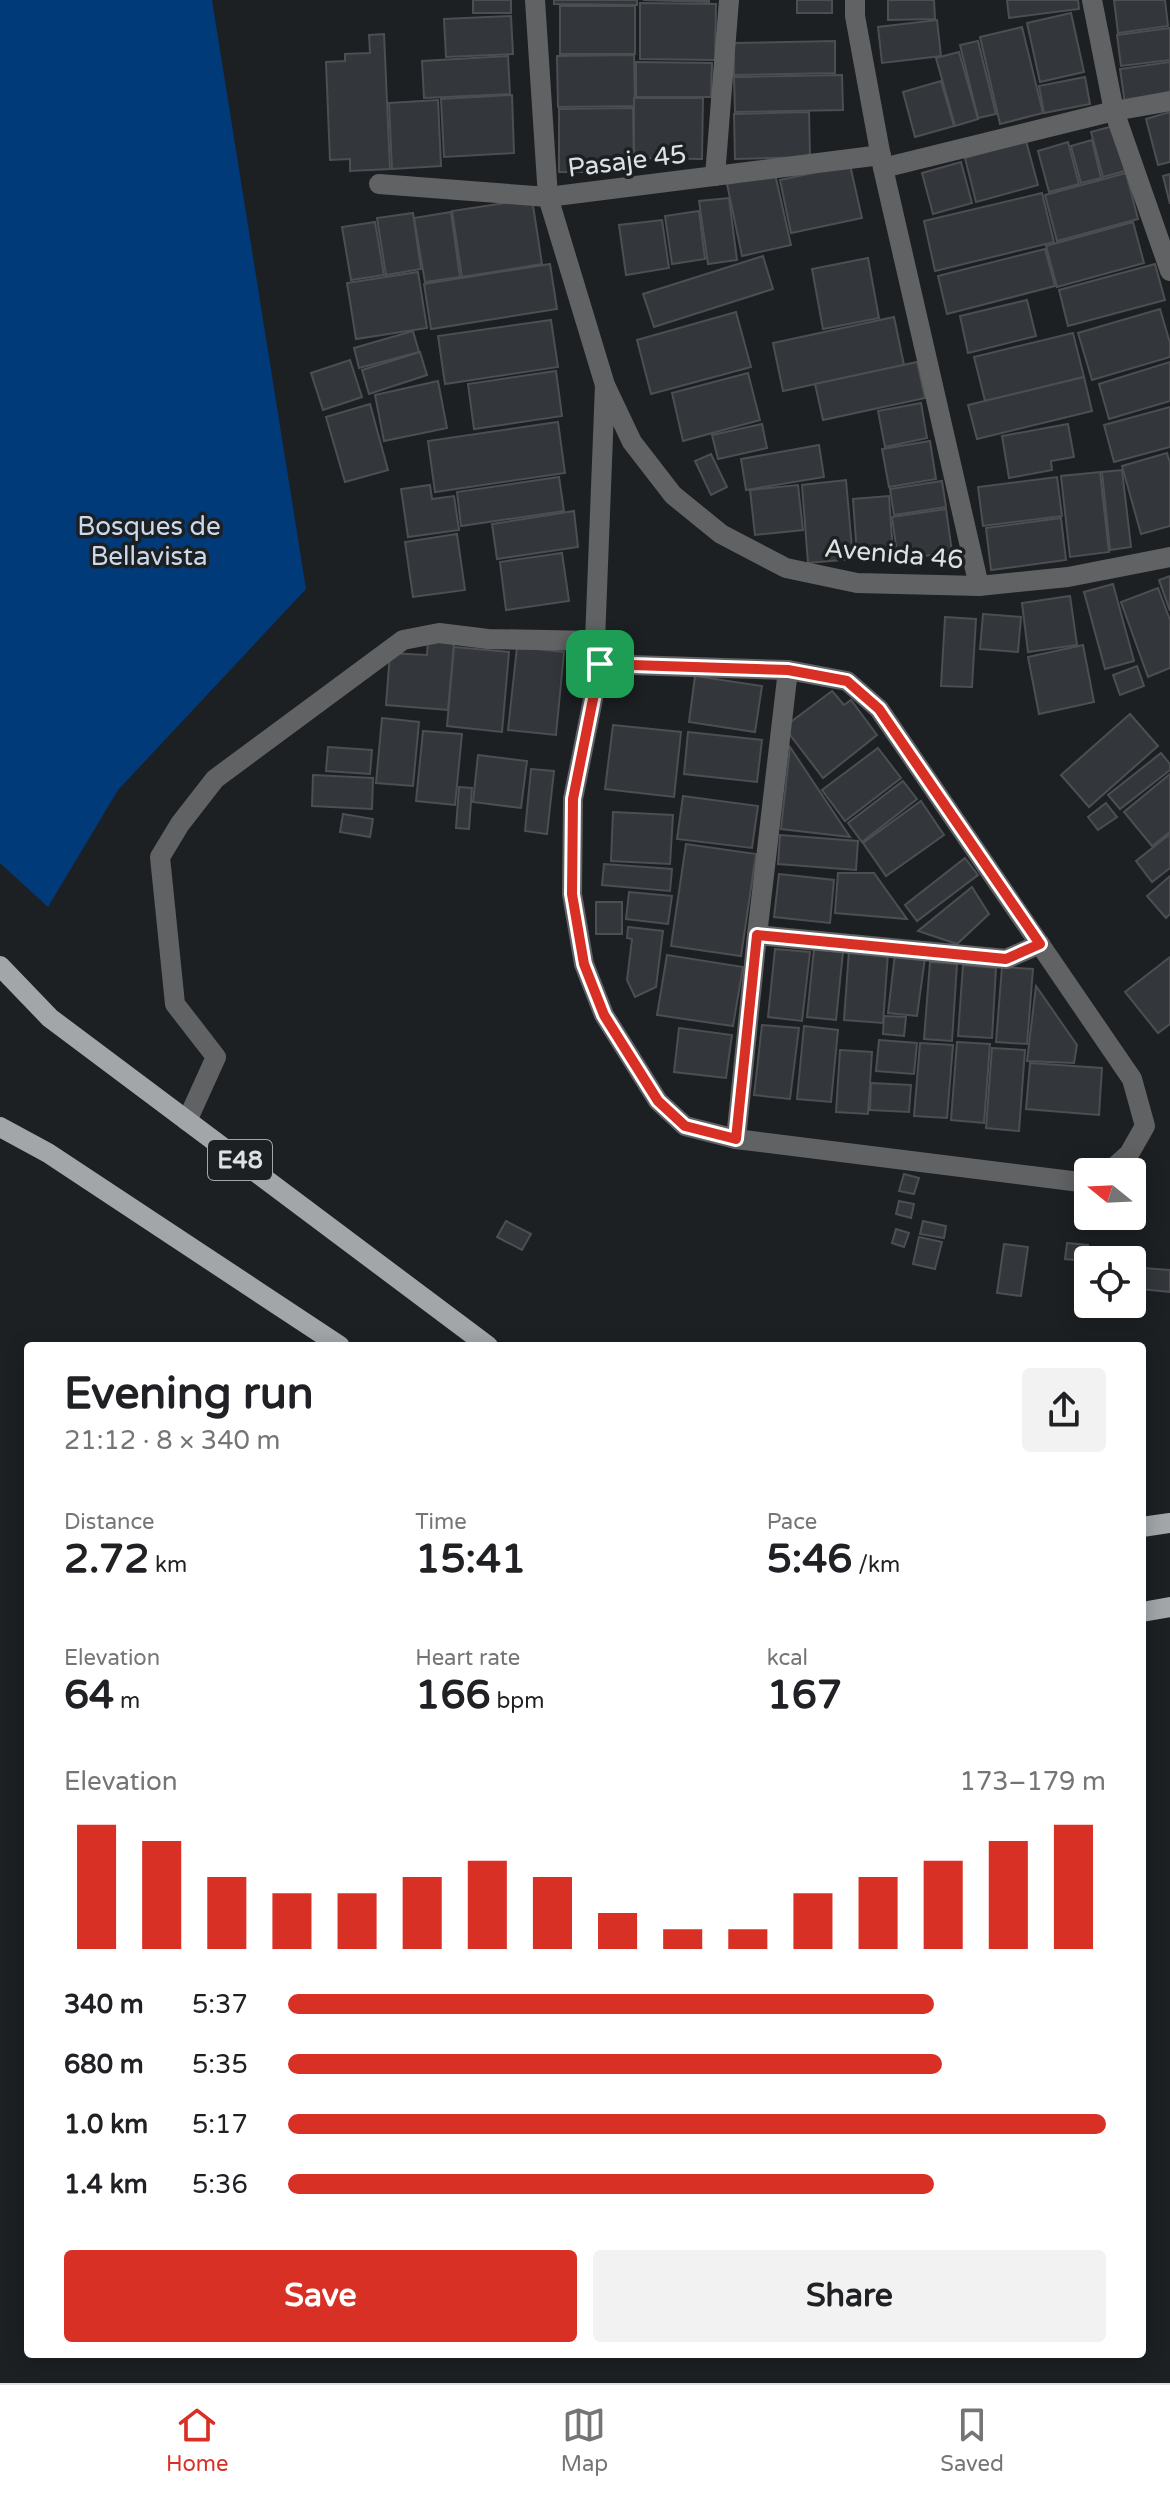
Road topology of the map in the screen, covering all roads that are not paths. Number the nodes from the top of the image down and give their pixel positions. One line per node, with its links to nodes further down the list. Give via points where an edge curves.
1 (535, 0): 10 (street, Avenida 46)
2 (729, 0): 8 (street)
3 (855, 0): 7 (street)
4 (1092, 0): 6 (street)
5 (1170, 101): 6 (street, Pasaje 45)
6 (1114, 111): 7 (street, Pasaje 45); 11 (street)
7 (882, 161): 8 (street, Pasaje 45); 14 (street)
8 (715, 176): 10 (street, Pasaje 45)
9 (379, 184): 10 (street, Pasaje 45)
10 (548, 197): 12 (street, Avenida 46)
11 (1170, 271)
12 (605, 385): 14 (street, Avenida 46, via 632,442 656,474 721,534 786,568 857,583); 15 (street)
13 (1170, 557): 14 (street, Avenida 46, via 1068,577)
14 (979, 586)
15 (595, 641): 16 (street); 21 (street, via 439,633 403,640 215,779 160,857 175,1004 216,1057)
16 (600, 664): 17 (street); 23 (street, via 573,799 572,894 584,964 604,1015 658,1101 685,1126)
17 (788, 670): 18 (street); 19 (street, via 847,681 879,709)
18 (757, 935): 19 (street, via 1006,959); 23 (street)
19 (1040, 944): 24 (street, via 1132,1079 1145,1126)
20 (0, 966): 21 (main road, E48, via 50,1018)
21 (187, 1121): 27 (main road, E48)
22 (0, 1127): 26 (main road, via 48,1153)
23 (736, 1139): 25 (street)
24 (1125, 1158)
25 (1074, 1181)
26 (334, 1342)
27 (483, 1342)
28 (1170, 1523): 29 (main road)
29 (1146, 1526)
30 (1170, 1607): 31 (main road)
31 (1146, 1611)

